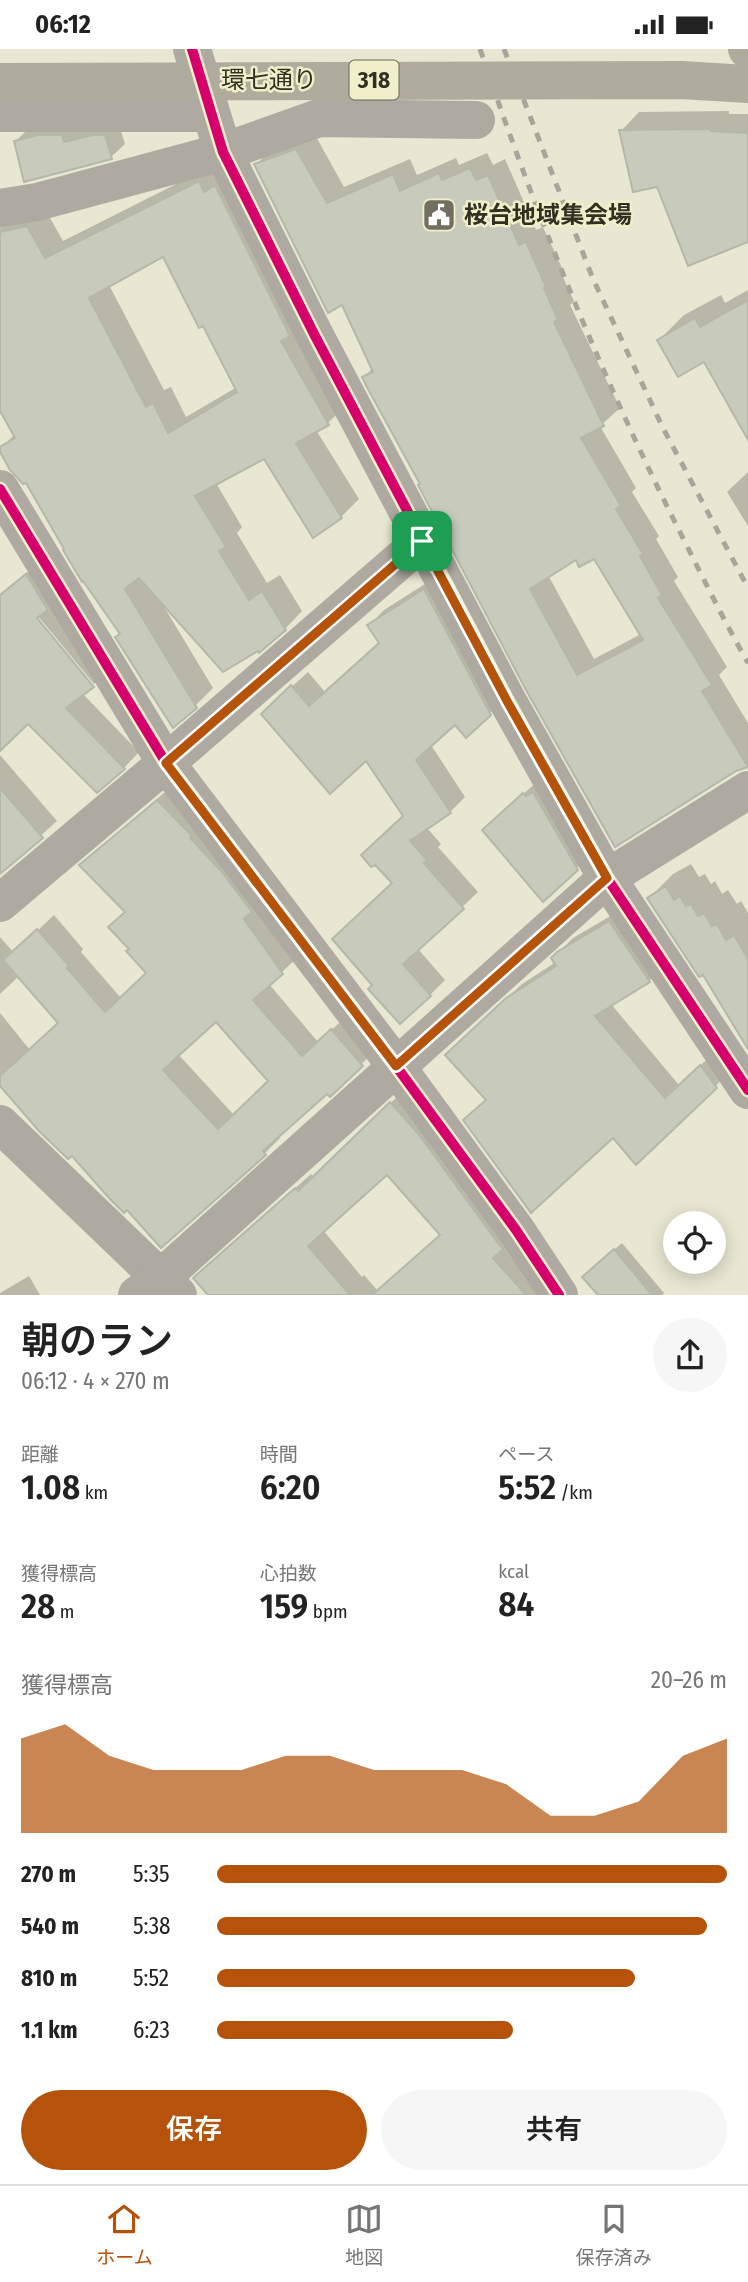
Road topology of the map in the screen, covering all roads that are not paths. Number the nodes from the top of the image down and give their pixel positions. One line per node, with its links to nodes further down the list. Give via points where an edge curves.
1 (192, 49): 5 (street)
2 (0, 82): 3 (main road, 環七通り / 318, bridge, via 681,80)
3 (748, 84)
4 (0, 113): 5 (street)
5 (210, 113): 7 (street)
6 (477, 120): 7 (street, via 319,118)
7 (223, 152): 8 (street); 10 (street)
8 (0, 208)
9 (0, 489): 11 (street)
10 (422, 541): 11 (street); 13 (street)
11 (166, 763): 14 (street); 15 (street)
12 (748, 790): 13 (street)
13 (607, 878): 15 (street); 16 (street)
14 (0, 903)
15 (396, 1066): 18 (street); 19 (street)
16 (748, 1090)
17 (0, 1124): 18 (street)
18 (159, 1289)
19 (559, 1295)

